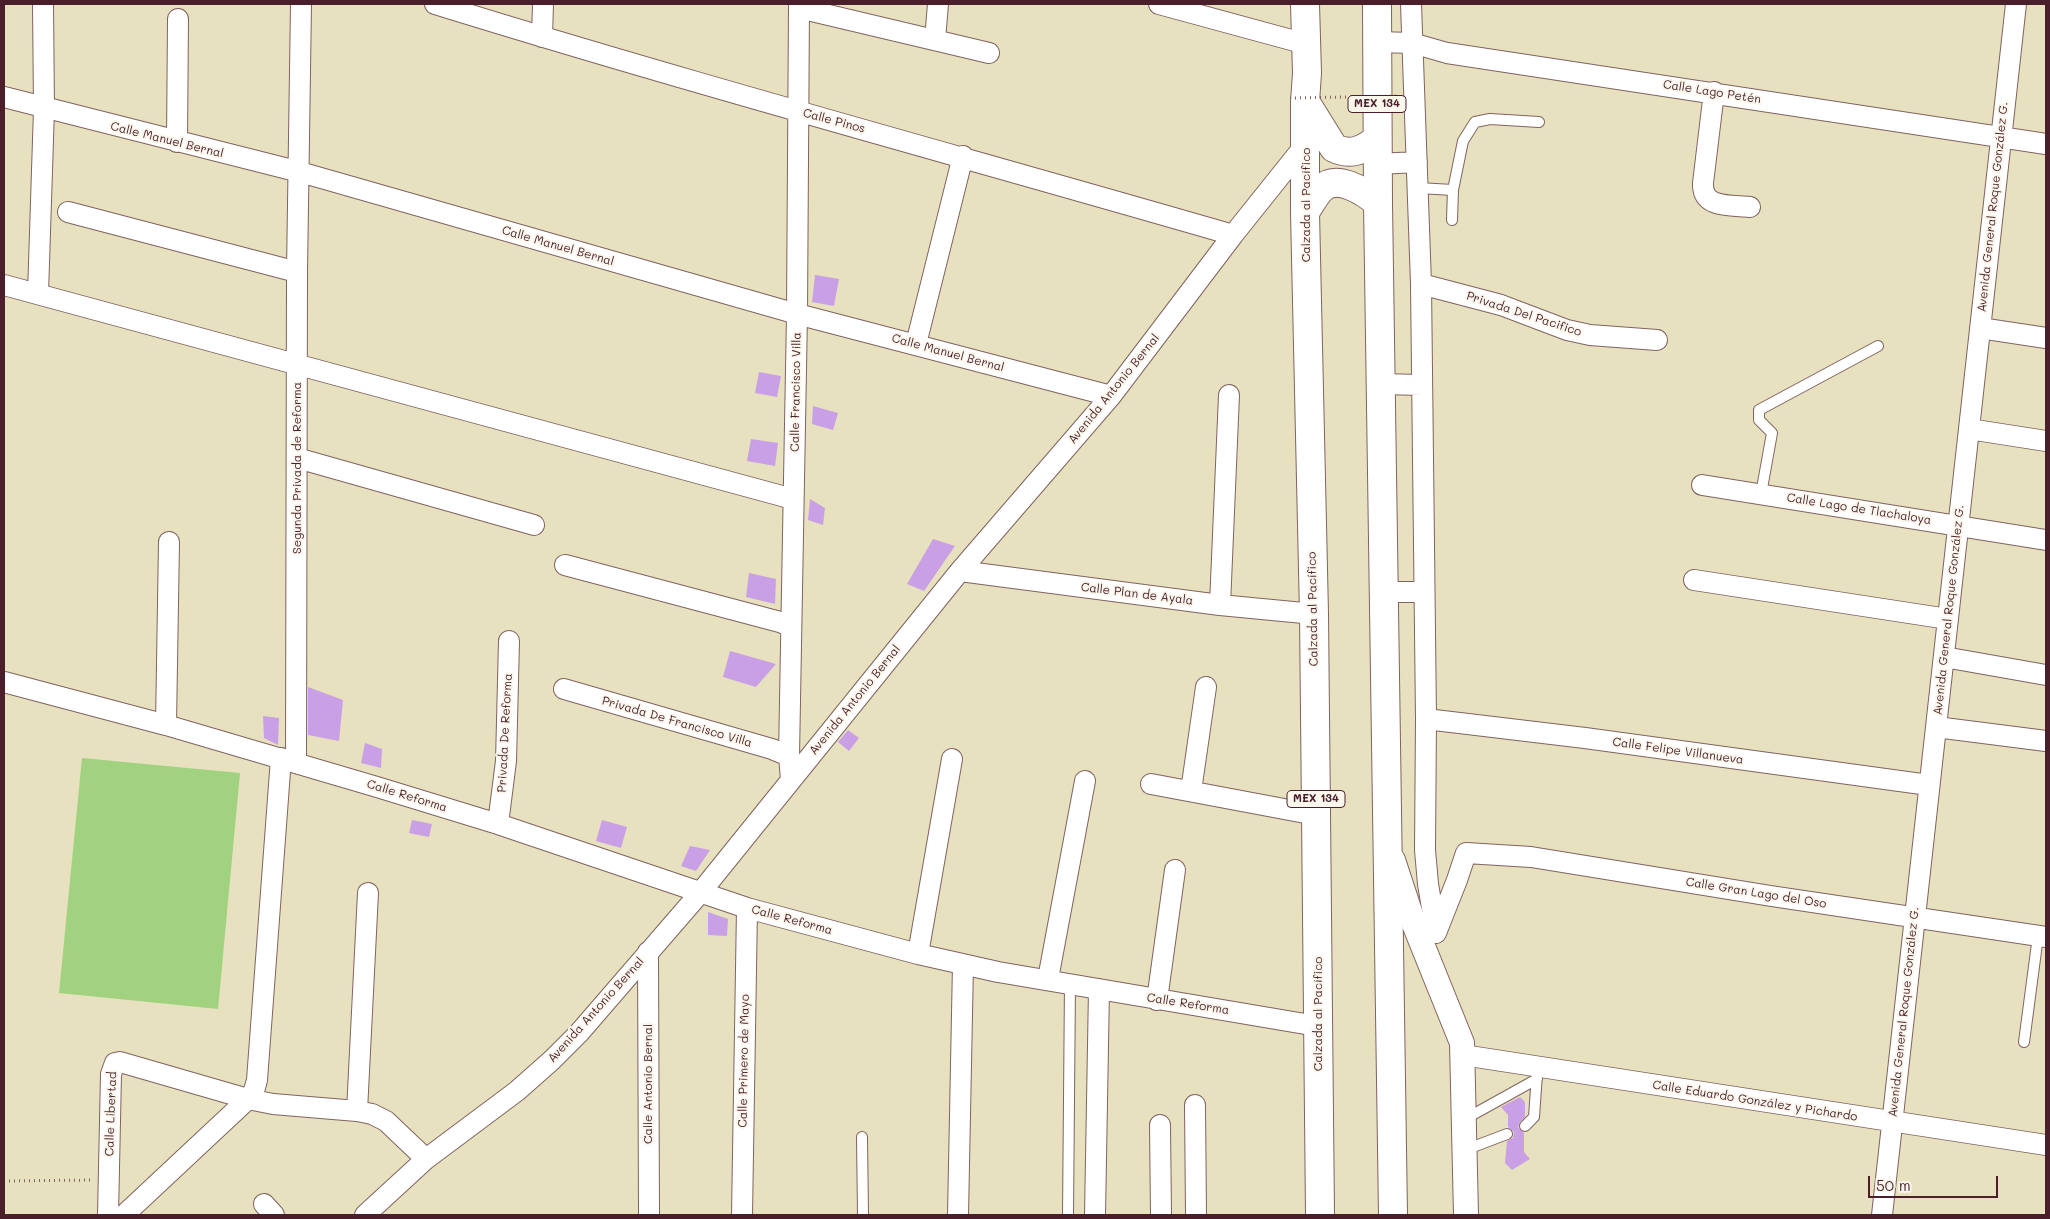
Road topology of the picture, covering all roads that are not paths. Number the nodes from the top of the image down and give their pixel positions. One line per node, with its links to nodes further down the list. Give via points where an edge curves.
1 (43, 4): 22 (street)
2 (301, 4): 32 (street, Segunda Privada de Reforma)
3 (435, 4): 13 (street, Calle Pinos)
4 (543, 4): 13 (street)
5 (938, 4): 14 (street)
6 (1159, 4): 17 (street)
7 (1305, 4): 17 (main road, Calzada al Pacífico / MEX 134)
8 (1377, 4): 15 (main road, MEX 134)
9 (1411, 4): 16 (street)
10 (2016, 4): 25 (street, Avenida General Roque González G.)
11 (799, 6): 14 (street); 23 (street, Calle Francisco Villa)
12 (178, 19): 26 (street)
13 (542, 37): 23 (street, Calle Pinos)
14 (935, 40): 18 (street)
15 (1378, 42): 16 (street, Calle Lago Petén); 29 (main road, MEX 134)
16 (1412, 43): 19 (street, Calle Lago Petén, via 1447,53); 31 (street)
17 (1306, 44): 21 (main road, Calzada al Pacífico / MEX 134, via 1307,73)
18 (989, 53)
19 (1714, 92): 25 (street, Calle Lago Petén); 36 (street, via 1703,183 1705,193 1708,199 1718,204)
20 (4, 97): 22 (street, Calle Manuel Bernal)
21 (1297, 100): 28 (main road, Calzada al Pacífico / MEX 134); 29 (main road, via 1334,148 1349,152 1365,149)
22 (44, 109): 26 (street, Calle Manuel Bernal); 44 (street)
23 (799, 112): 30 (street, Calle Pinos); 45 (street, Calle Francisco Villa)
24 (1539, 122): 34 (lane, via 1490,119 1475,122 1462,140)
25 (2001, 137): 27 (street, Calle Lago Petén); 46 (street, Avenida General Roque González G.)
26 (177, 142): 32 (street, Calle Manuel Bernal)
27 (2046, 144)
28 (1305, 146): 38 (main road, Calzada al Pacífico / MEX 134); 40 (street, Avenida Antonio Bernal)
29 (1378, 152): 31 (street); 35 (main road, MEX 134)
30 (963, 156): 40 (street, Calle Pinos); 49 (street)
31 (1417, 162): 33 (street)
32 (300, 172): 41 (street, Segunda Privada de Reforma); 45 (street, Calle Manuel Bernal)
33 (1418, 188): 34 (lane); 42 (street)
34 (1453, 190): 39 (lane)
35 (1378, 203): 38 (main road, via 1367,194 1341,183 1322,188); 52 (main road, MEX 134)
36 (1750, 207)
37 (68, 212): 41 (street)
38 (1305, 212): 72 (main road, Calzada al Pacífico / MEX 134)
39 (1452, 220)
40 (1232, 235): 55 (street, Avenida Antonio Bernal)
41 (297, 272): 51 (street, Segunda Privada de Reforma)
42 (1421, 284): 48 (street, Privada Del Pacifico, via 1501,305 1567,330); 53 (street)
43 (4, 285): 44 (street)
44 (38, 294): 51 (street)
45 (797, 314): 49 (street, Calle Manuel Bernal); 61 (street, Calle Francisco Villa)
46 (1980, 328): 47 (street); 56 (street, Avenida General Roque González G.)
47 (2046, 338)
48 (1658, 340)
49 (916, 344): 55 (street, Calle Manuel Bernal)
50 (1878, 346): 60 (lane, via 1759,410 1760,420 1772,433)
51 (297, 363): 58 (street, Segunda Privada de Reforma); 61 (street)
52 (1381, 384): 53 (street); 69 (main road, MEX 134)
53 (1422, 385): 70 (street)
54 (1229, 395): 71 (street)
55 (1111, 396): 67 (street, Avenida Antonio Bernal)
56 (1969, 429): 57 (street); 63 (street, Avenida General Roque González G.)
57 (2046, 441)
58 (297, 458): 62 (street); 86 (street, Segunda Privada de Reforma)
59 (1702, 485): 60 (street, Calle Lago de Tlachaloya)
60 (1761, 494): 63 (street, Calle Lago de Tlachaloya)
61 (793, 499): 74 (street, Calle Francisco Villa)
62 (534, 525)
63 (1958, 525): 64 (street, Calle Lago de Tlachaloya); 73 (street, Avenida General Roque González G.)
64 (2046, 540)
65 (169, 542): 82 (street)
66 (565, 565): 74 (street)
67 (960, 571): 71 (street, Calle Plan de Ayala); 88 (street, Avenida Antonio Bernal)
68 (1694, 580): 73 (street)
69 (1384, 592): 70 (street); 95 (main road, MEX 134)
70 (1424, 592): 81 (street)
71 (1220, 604): 72 (street, Calle Plan de Ayala)
72 (1314, 614): 93 (main road, Calzada al Pacífico / MEX 134)
73 (1948, 619): 76 (street, Avenida General Roque González G.)
74 (791, 627): 85 (street, Calle Francisco Villa)
75 (508, 641): 94 (street, Privada De Reforma, via 506,761)
76 (1944, 657): 77 (street); 83 (street, Avenida General Roque González G.)
77 (2046, 675)
78 (4, 682): 82 (street, Calle Reforma)
79 (1206, 687): 92 (street)
80 (564, 689): 85 (street, Privada De Francisco Villa)
81 (1426, 718): 91 (street, Calle Felipe Villanueva); 101 (street, via 1426,850)
82 (166, 725): 86 (street, Calle Reforma)
83 (1936, 727): 84 (street); 91 (street, Avenida General Roque González G.)
84 (2046, 740)
85 (789, 756): 88 (street, Calle Francisco Villa)
86 (288, 760): 94 (street, Calle Reforma); 115 (street, via 257,1080)
87 (952, 760): 104 (street)
88 (791, 780): 98 (street, Avenida Antonio Bernal)
89 (1085, 781): 107 (street)
90 (1151, 784): 92 (street)
91 (1929, 785): 100 (street, Avenida General Roque González G.)
92 (1191, 791): 93 (street)
93 (1316, 815): 111 (main road, Calzada al Pacífico / MEX 134)
94 (498, 824): 98 (street, Calle Reforma)
95 (1388, 845): 105 (street); 139 (main road, MEX 134)
96 (1175, 870): 110 (street)
97 (368, 893): 117 (street)
98 (700, 893): 99 (street, Calle Reforma); 103 (street, Avenida Antonio Bernal)
99 (746, 908): 104 (street, Calle Reforma); 131 (street, Calle Primero de Mayo)
100 (1915, 918): 101 (street, Calle Gran Lago del Oso, via 1531,857 1466,853); 102 (street, Calle Gran Lago del Oso); 119 (street, Avenida General Roque González G.)
101 (1436, 932): 105 (street)
102 (2042, 937): 112 (lane)
103 (648, 952): 126 (street, Avenida Antonio Bernal, via 552,1060 491,1112); 130 (street, Calle Antonio Bernal)
104 (918, 954): 106 (street, Calle Reforma)
105 (1426, 956): 113 (street, via 1459,1030)
106 (963, 964): 107 (street, Calle Reforma); 133 (street)
107 (1048, 979): 108 (street, Calle Reforma)
108 (1070, 984): 109 (street, Calle Reforma); 134 (lane)
109 (1099, 989): 110 (street, Calle Reforma); 135 (street)
110 (1157, 1000): 111 (street, Calle Reforma)
111 (1318, 1026): 138 (main road, Calzada al Pacífico / MEX 134)
112 (2024, 1042)
113 (1463, 1055): 114 (street, Calle Eduardo González y Pichardo); 118 (street)
114 (1538, 1073): 118 (lane); 119 (street, Calle Eduardo González y Pichardo); 121 (lane, via 1534,1117)
115 (248, 1099): 117 (street, Calle Libertad); 127 (street, Calle Libertad, via 125,1062 115,1063 111,1074); 128 (street)
116 (1195, 1105): 137 (street)
117 (357, 1111): 126 (street, Calle Libertad, via 386,1121)
118 (1465, 1119): 125 (street)
119 (1892, 1122): 124 (street, Calle Eduardo González y Pichardo); 141 (street, Avenida General Roque González G.)
120 (1160, 1125): 136 (street)
121 (1524, 1126)
122 (1507, 1134): 125 (lane)
123 (862, 1137): 132 (lane)
124 (2046, 1145)
125 (1465, 1150): 140 (street)
126 (426, 1159): 129 (street, Avenida Antonio Bernal)
127 (108, 1215)
128 (124, 1215)
129 (365, 1215)
130 (649, 1215)
131 (742, 1215)
132 (864, 1215)
133 (958, 1215)
134 (1068, 1215)
135 (1095, 1215)
136 (1161, 1215)
137 (1196, 1215)
138 (1320, 1215)
139 (1393, 1215)
140 (1466, 1215)
141 (1882, 1215)

